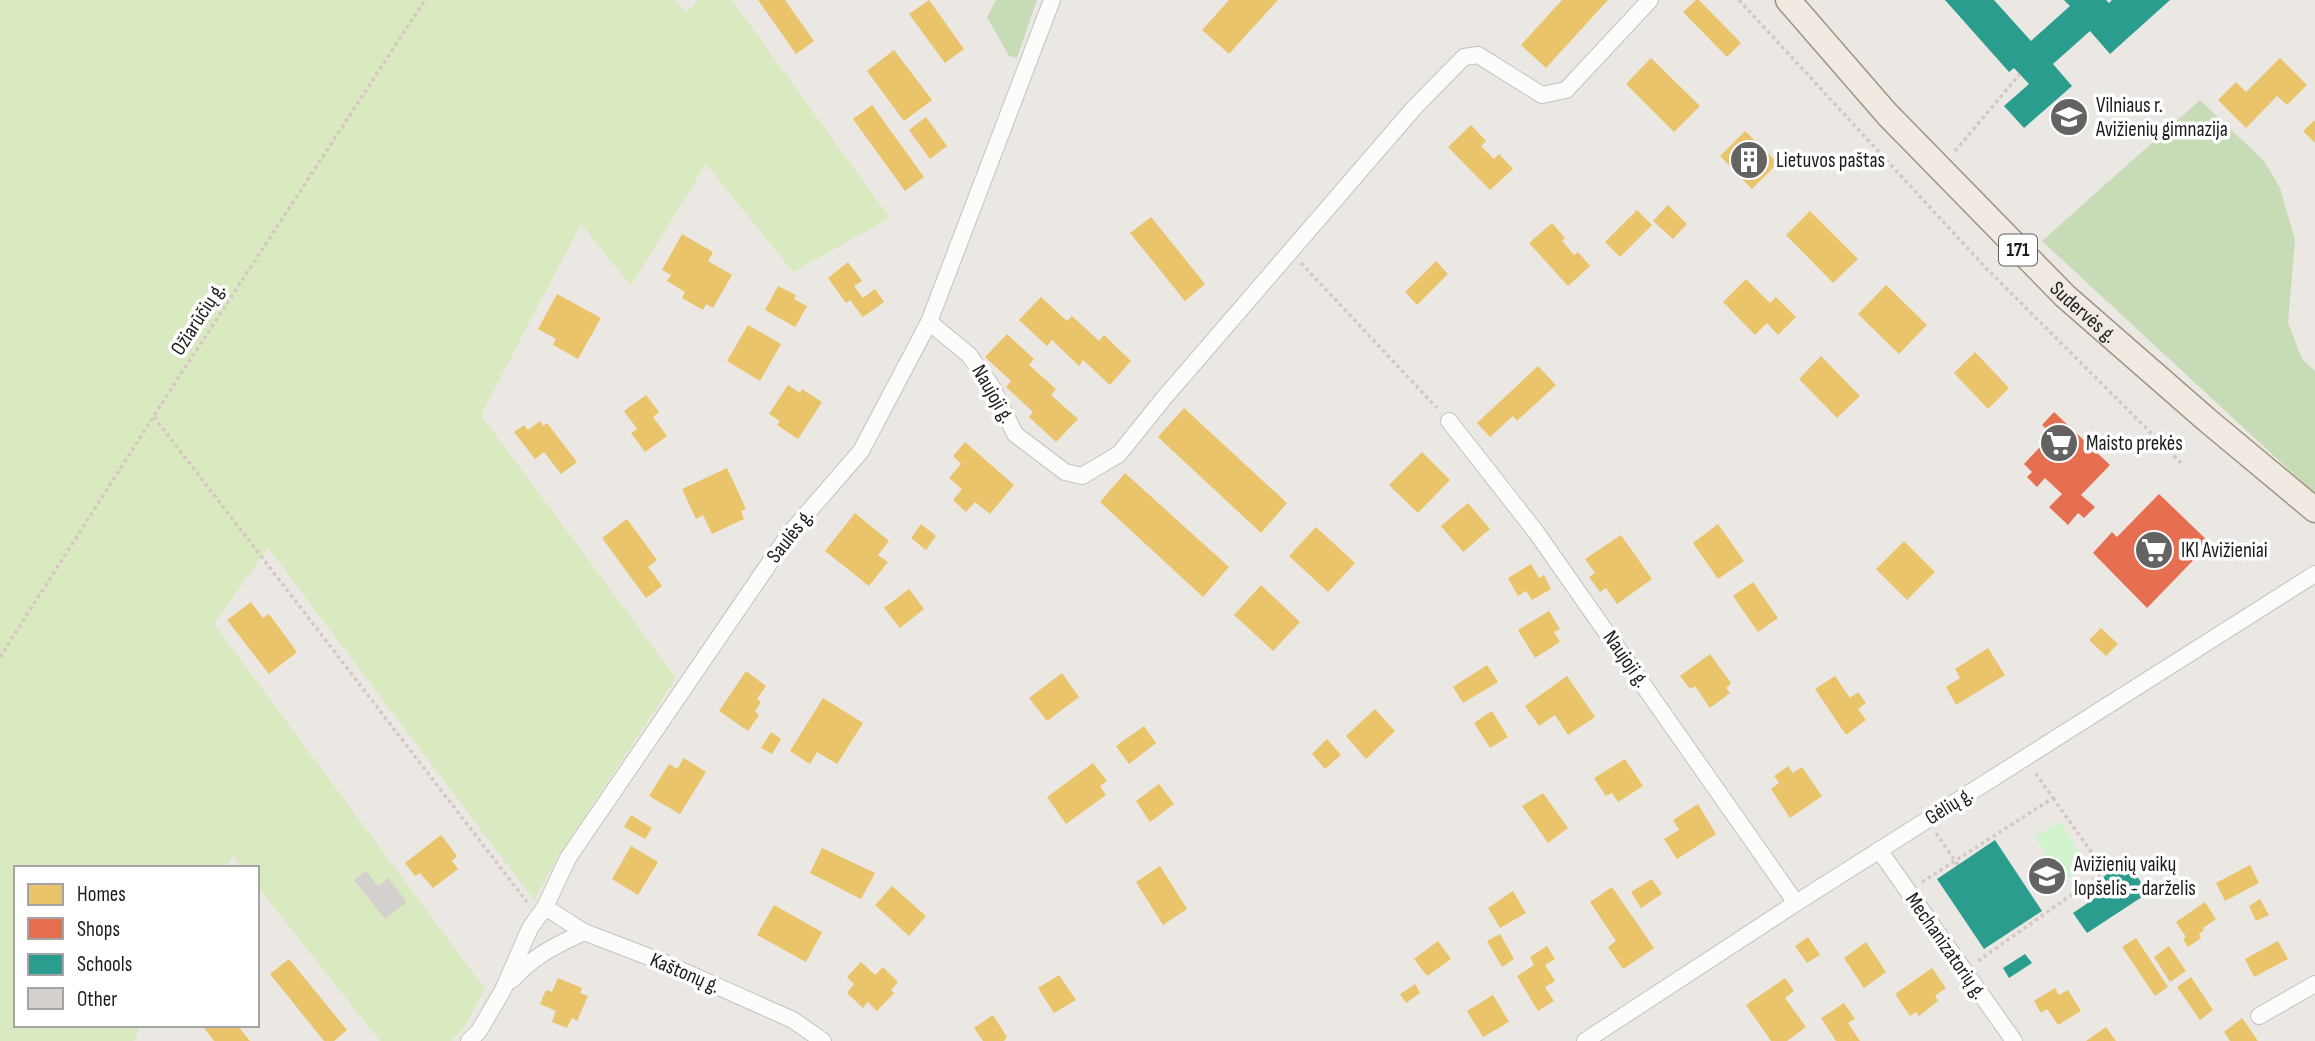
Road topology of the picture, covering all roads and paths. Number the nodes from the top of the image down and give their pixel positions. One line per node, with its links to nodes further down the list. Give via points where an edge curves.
1 (425, 0): 10 (path, Ožiarūčių g.)
2 (1052, 0): 9 (street, Saulės g.)
3 (1650, 0): 8 (street, Naujoji g., via 1566,90 1542,95 1478,55 1464,57)
4 (1739, 0): 12 (path, via 1984,265)
5 (1788, 0): 7 (main road, Sudervės g. / 171)
6 (2020, 74): 7 (path)
7 (1939, 169): 13 (main road, Sudervės g. / 171, via 2065,296)
8 (1290, 251): 9 (street, Naujoji g., via 1119,454 1083,476 1065,472 1016,434 969,355); 11 (path)
9 (929, 322): 24 (street, Saulės g., via 861,451 790,533 568,858)
10 (153, 416): 15 (path, Ožiarūčių g.); 24 (path, via 526,901)
11 (1448, 421): 23 (street, Naujoji g., via 1536,532)
12 (2181, 463)
13 (2315, 510)
14 (2315, 574): 16 (street, Gėlių g.)
15 (0, 657)
16 (2025, 758): 17 (path); 18 (street, Gėlių g.)
17 (2053, 797): 20 (path); 26 (path, via 2106,872)
18 (1927, 820): 19 (street, Gėlių g.); 20 (path)
19 (1879, 850): 23 (street, Gėlių g.); 34 (street, Mechanizatorių g.)
20 (1954, 859): 21 (path); 22 (path)
21 (1958, 865)
22 (1920, 883)
23 (1796, 902): 30 (street, Gėlių g.)
24 (545, 908): 25 (street, Kaštonų g.); 28 (street, Saulės g., via 530,928)
25 (584, 932): 28 (street, via 547,949); 32 (street, Kaštonų g., via 793,1020)
26 (1977, 962)
27 (2315, 984): 29 (street)
28 (503, 990): 31 (street, Saulės g.)
29 (2259, 1016)
30 (1610, 1035): 33 (street, Gėlių g.)
31 (469, 1041)
32 (823, 1041)
33 (1585, 1041)
34 (2014, 1041)

